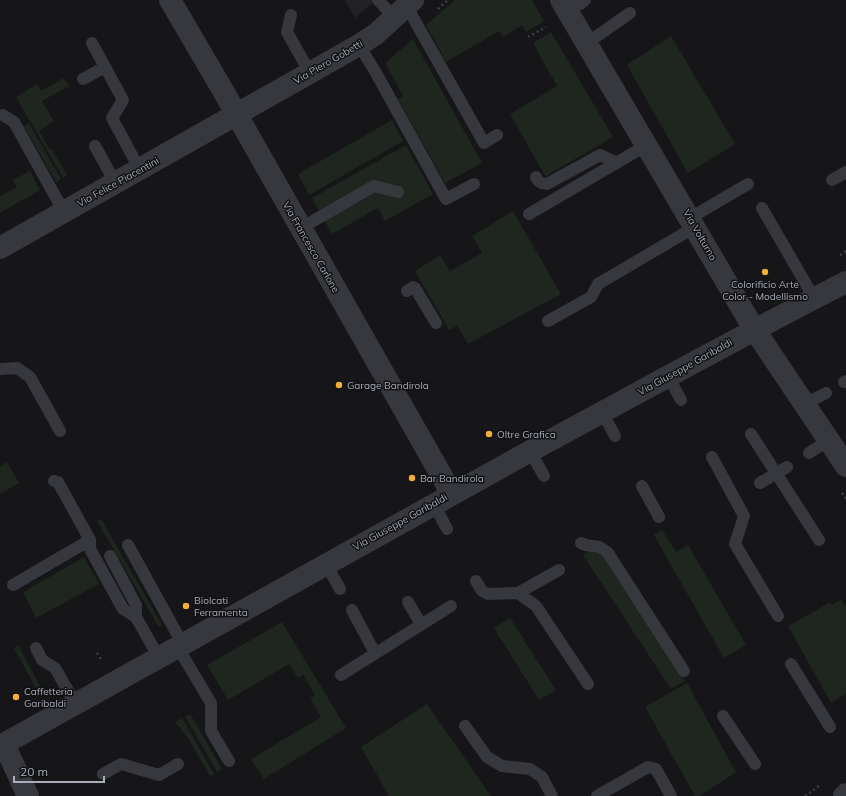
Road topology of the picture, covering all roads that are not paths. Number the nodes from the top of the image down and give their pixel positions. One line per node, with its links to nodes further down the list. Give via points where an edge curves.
1 (170, 0): 13 (street, Via Francesco Carlone)
2 (378, 0): 4 (lane)
3 (572, 4): 8 (street, Via Volturno)
4 (404, 7): 9 (street, Via Piero Gobetti, via 376,34); 15 (lane, via 484,143)
5 (630, 13): 8 (lane)
6 (291, 15): 11 (lane, via 287,32)
7 (92, 43): 10 (lane)
8 (587, 43): 16 (street, Via Volturno)
9 (359, 45): 11 (street, Via Piero Gobetti); 24 (lane, via 446,200)
10 (105, 67): 12 (lane); 19 (lane, via 123,100 112,118)
11 (310, 73): 13 (street, Via Piero Gobetti)
12 (83, 79)
13 (237, 115): 19 (street, Via Felice Piacentini); 31 (street, Via Francesco Carlone)
14 (3, 116): 28 (lane, via 14,122)
15 (497, 135)
16 (647, 145): 18 (lane); 30 (street, Via Volturno)
17 (95, 146): 23 (lane)
18 (616, 163): 21 (lane, via 600,155 547,184 538,182); 29 (lane)
19 (140, 170): 23 (street, Via Felice Piacentini)
20 (846, 172): 22 (lane)
21 (536, 177)
22 (832, 180)
23 (116, 184): 28 (street, Via Felice Piacentini)
24 (474, 184)
25 (748, 184): 30 (lane)
26 (398, 192): 31 (lane, via 374,186)
27 (762, 208): 35 (lane)
28 (64, 212): 32 (street, Via Felice Piacentini)
29 (529, 214)
30 (692, 223): 36 (lane, via 598,284 591,297); 38 (street, Via Volturno)
31 (300, 228): 58 (street, Via Francesco Carlone, via 359,318)
32 (0, 248)
33 (846, 282): 35 (street, Via Giuseppe Garibaldi)
34 (407, 291): 37 (lane, via 415,288)
35 (814, 298): 38 (street, Via Giuseppe Garibaldi)
36 (548, 322)
37 (436, 323)
38 (754, 329): 40 (street, Via Giuseppe Garibaldi); 43 (street, Via Volturno)
39 (0, 369): 45 (lane, via 17,368 30,377)
40 (668, 376): 42 (lane); 44 (street, Via Giuseppe Garibaldi)
41 (826, 392): 43 (lane)
42 (681, 400)
43 (805, 404): 48 (street, Via Volturno)
44 (602, 412): 47 (lane); 49 (street, Via Giuseppe Garibaldi)
45 (60, 432)
46 (751, 434): 53 (lane)
47 (615, 436)
48 (829, 440): 50 (lane); 52 (street, Via Volturno)
49 (530, 451): 54 (lane); 58 (street, Via Giuseppe Garibaldi)
50 (810, 452)
51 (712, 457): 75 (lane, via 744,516 735,544)
52 (846, 466)
53 (782, 470): 56 (lane); 62 (lane)
54 (544, 476)
55 (54, 481): 61 (lane, via 58,482)
56 (760, 483)
57 (642, 486): 59 (lane)
58 (443, 499): 60 (lane); 66 (street, Via Giuseppe Garibaldi)
59 (659, 517)
60 (448, 529)
61 (90, 540): 69 (lane); 76 (lane, via 90,549 123,609)
62 (819, 540)
63 (581, 543): 83 (lane, via 585,546 604,548)
64 (128, 545): 78 (lane)
65 (110, 556): 76 (lane, via 136,605)
66 (326, 564): 70 (lane); 78 (street, Via Giuseppe Garibaldi)
67 (559, 570): 71 (lane)
68 (476, 581): 71 (lane, via 482,591 488,594)
69 (13, 585)
70 (340, 589)
71 (518, 593): 85 (lane, via 536,606)
72 (408, 602): 77 (lane)
73 (451, 606): 77 (lane)
74 (352, 610): 80 (lane)
75 (778, 616)
76 (136, 617): 81 (lane)
77 (421, 624): 80 (lane)
78 (180, 644): 81 (street, Via Giuseppe Garibaldi); 91 (lane, via 211,703 211,731)
79 (36, 648): 86 (lane, via 42,660 55,668)
80 (375, 653): 84 (lane)
81 (158, 656): 86 (street, Via Giuseppe Garibaldi)
82 (791, 664): 89 (lane)
83 (684, 671)
84 (341, 675)
85 (588, 684)
86 (75, 703): 90 (street, Via Giuseppe Garibaldi)
87 (723, 716): 93 (lane)
88 (465, 726): 96 (lane, via 487,757 502,766 530,769 542,777)
89 (830, 727)
90 (2, 745): 95 (street)
91 (229, 761)
92 (178, 764): 94 (lane, via 159,775 121,764)
93 (756, 764)
94 (103, 774)
95 (28, 796)
96 (552, 796)
97 (597, 796): 98 (lane, via 648,767 656,769)
98 (671, 796)

